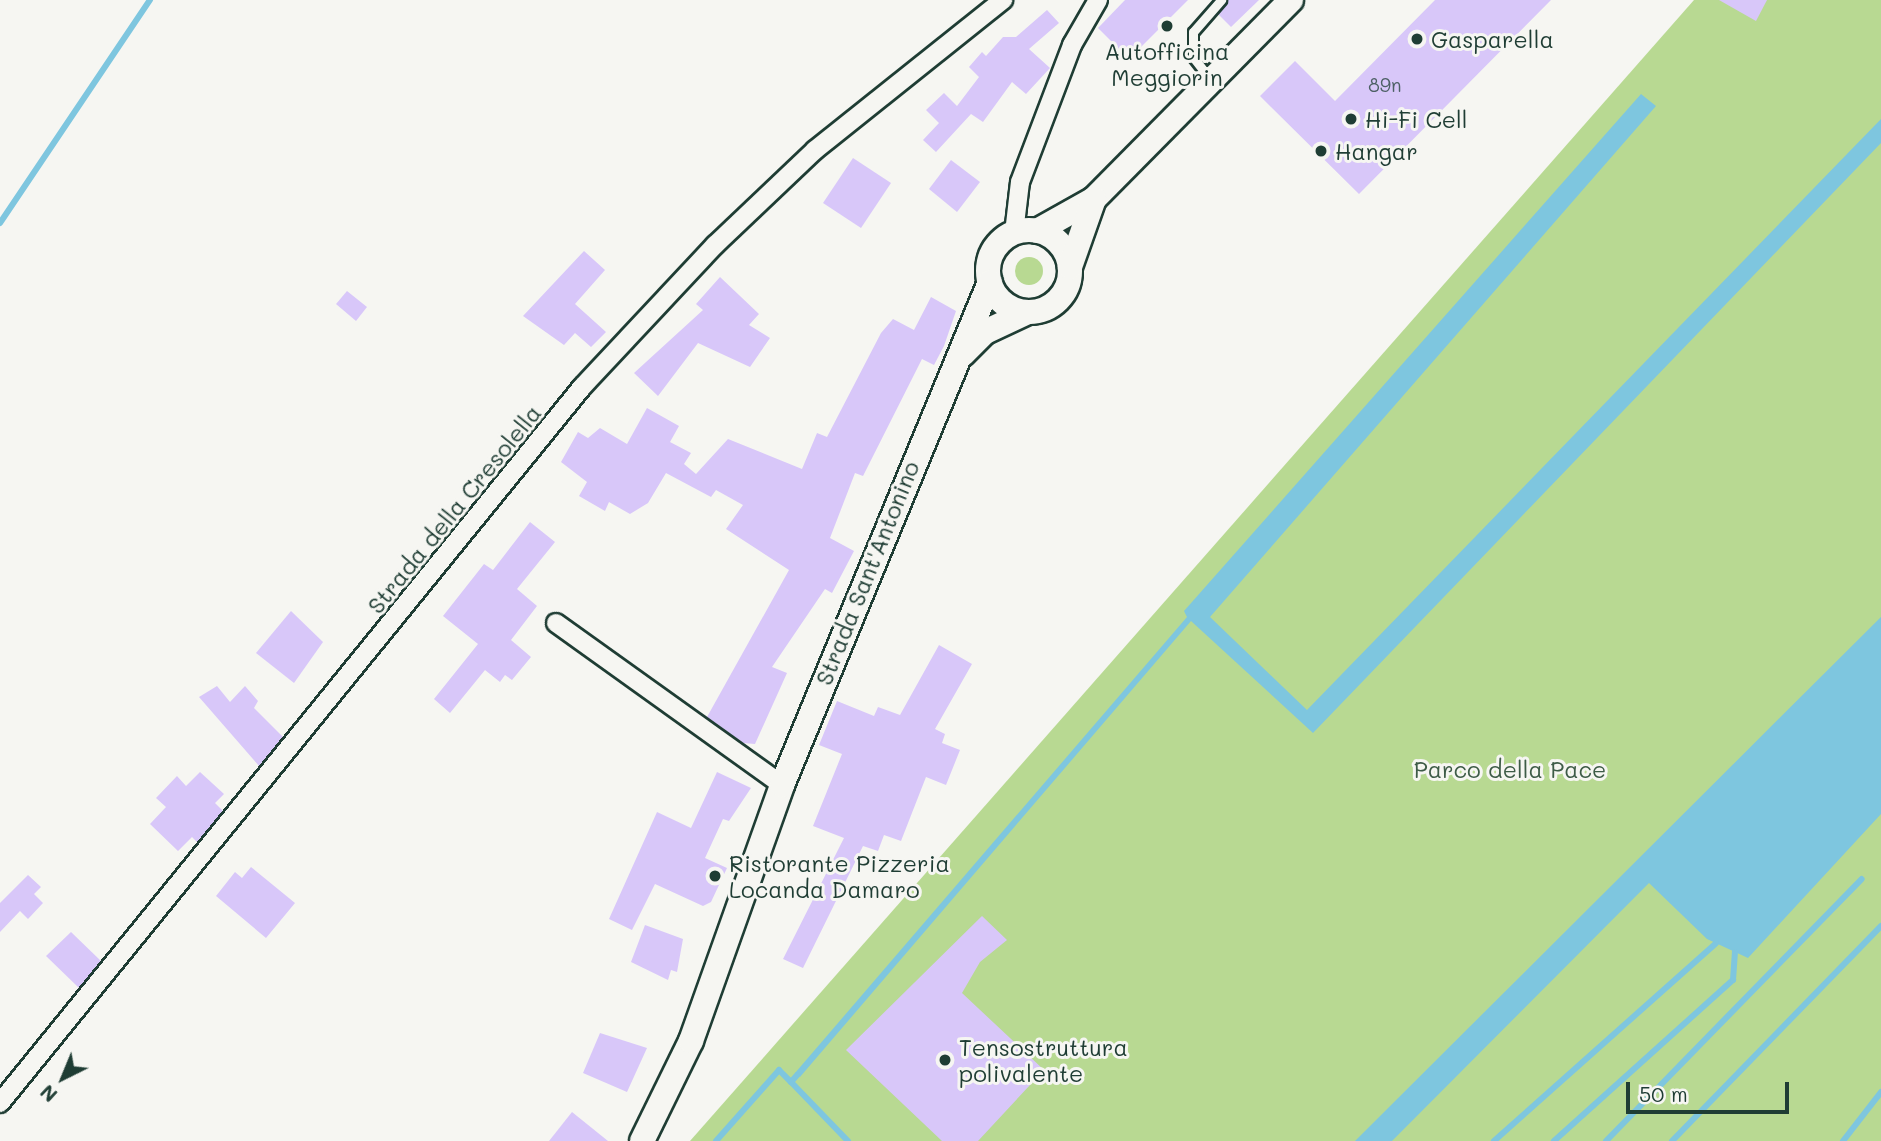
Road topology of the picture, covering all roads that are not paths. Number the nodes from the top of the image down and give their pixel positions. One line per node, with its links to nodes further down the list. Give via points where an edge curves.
1 (1003, 0): 14 (street, Strada della Cresolella, via 815,150 715,245 582,387)
2 (1098, 0): 7 (street, via 1072,45 1020,182)
3 (1220, 0): 5 (lane, via 1193,32 1193,57)
4 (1291, 0): 5 (main road, Strada Sant'Antonino)
5 (1212, 80): 6 (main road, Strada Sant'Antonino)
6 (1094, 199): 7 (main road, Strada Sant'Antonino); 8 (main road, Strada Sant'Antonino)
7 (1026, 232): 8 (main road, via 1059,244); 9 (main road, Strada Sant'Antonino, via 996,248)
8 (1070, 267): 10 (main road, Strada Sant'Antonino, via 1064,293)
9 (990, 282): 10 (main road, via 1004,303); 11 (main road, Strada Sant'Antonino)
10 (1028, 312): 11 (main road, Strada Sant'Antonino, via 985,332)
11 (956, 362): 13 (main road, Strada Sant'Antonino)
12 (556, 623): 13 (street)
13 (782, 785): 15 (main road, Strada Sant'Antonino, via 691,1041)
14 (0, 1102)
15 (642, 1141)

